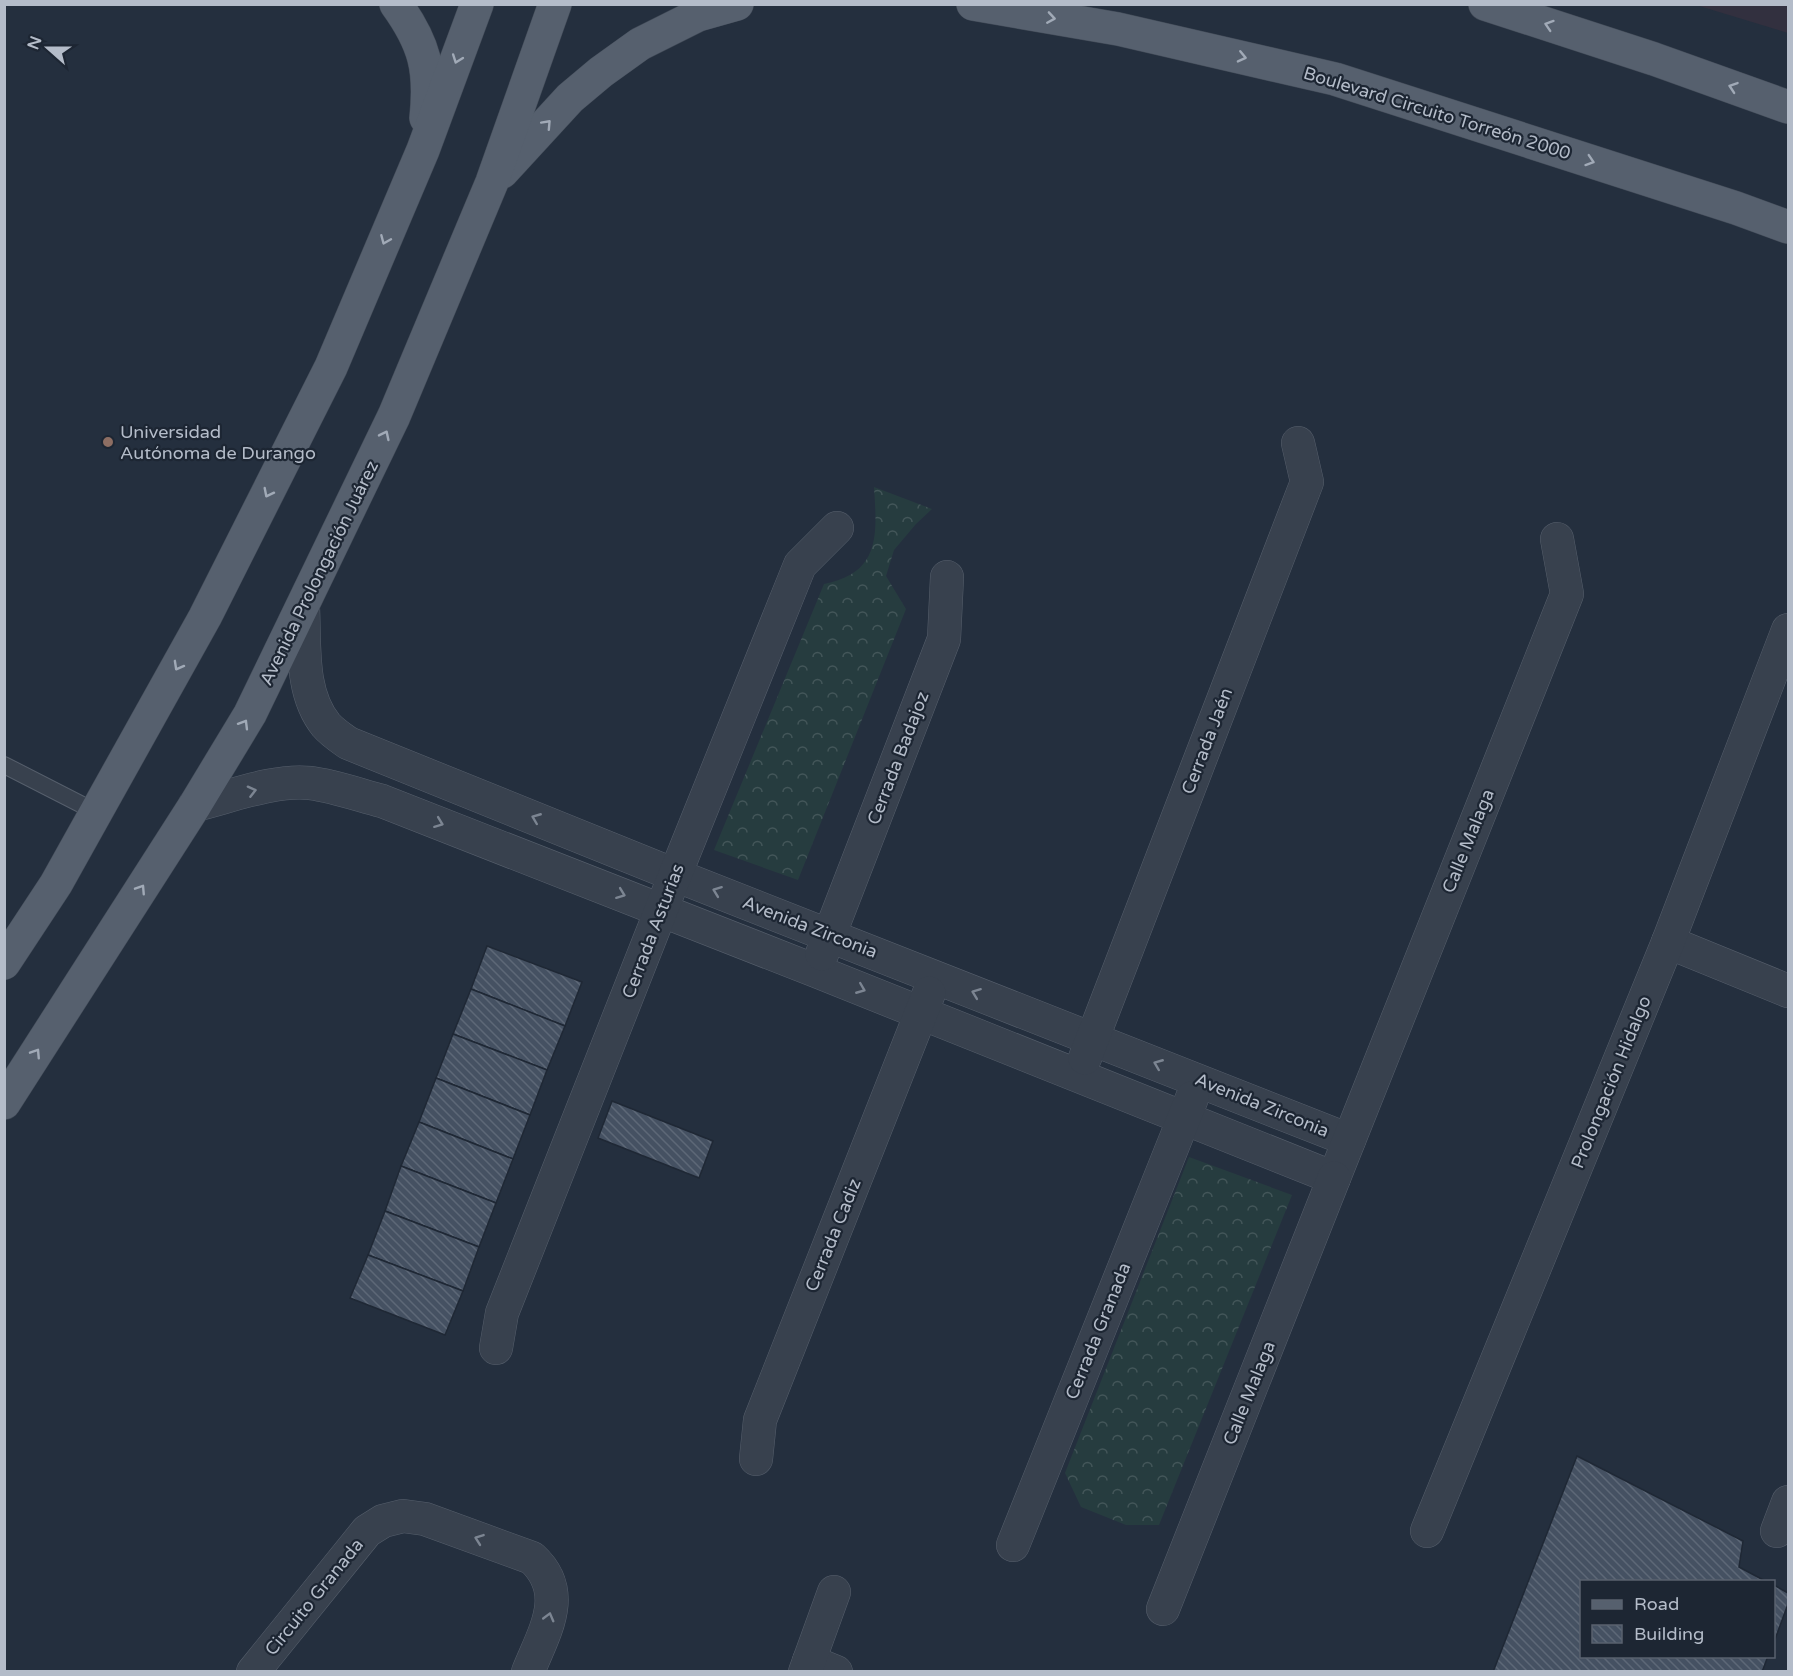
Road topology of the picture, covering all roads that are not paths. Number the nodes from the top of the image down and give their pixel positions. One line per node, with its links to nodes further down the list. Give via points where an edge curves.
1 (396, 4): 8 (main road, via 411,25 426,63 428,97)
2 (477, 4): 8 (main road, one-way to 8)
3 (555, 4): 9 (main road, Avenida Prolongación Juárez)
4 (737, 4): 9 (main road, one-way to 4, via 570,98 608,66 640,44 698,15)
5 (973, 4): 10 (main road, Boulevard Circuito Torreón 2000, one-way to 10, via 1118,29 1335,79)
6 (1485, 4): 7 (main road, one-way to 6)
7 (1788, 107)
8 (423, 150): 19 (main road, one-way to 19, via 331,367 205,617)
9 (492, 182): 15 (main road, Avenida Prolongación Juárez, one-way to 9, via 394,416)
10 (1788, 227)
11 (1298, 442): 29 (street, Cerrada Jaén, via 1307,482)
12 (837, 528): 20 (street, Cerrada Asturias, via 800,565)
13 (1557, 539): 34 (street, Calle Malaga, via 1567,594)
14 (946, 577): 22 (street, Cerrada Badajoz, via 944,639)
15 (303, 607): 18 (main road, Avenida Prolongación Juárez, one-way to 15, via 250,714); 20 (street, Avenida Zirconia, one-way to 15, via 348,744 316,710 307,683)
16 (1788, 630): 23 (street, Prolongación Hidalgo)
17 (4, 765): 19 (lane)
18 (195, 805): 21 (street, one-way to 21, via 275,785 309,783 332,788 382,801); 32 (main road, Avenida Prolongación Juárez, one-way to 18)
19 (96, 812): 24 (main road, via 56,884)
20 (675, 875): 21 (street, Cerrada Asturias); 22 (street, Avenida Zirconia, one-way to 20)
21 (662, 910): 25 (street); 36 (street, Cerrada Asturias, via 502,1313)
22 (830, 935): 25 (street, Cerrada Badajoz); 26 (street, Avenida Zirconia)
23 (1668, 942): 27 (street); 38 (street, Prolongación Hidalgo)
24 (4, 963)
25 (816, 971): 28 (street, one-way to 28)
26 (936, 977): 28 (street, Cerrada Cadiz); 29 (street, Avenida Zirconia, one-way to 26)
27 (1788, 992)
28 (922, 1013): 30 (street); 37 (street, Cerrada Cadiz, via 760,1420)
29 (1093, 1038): 30 (street, Cerrada Jaén); 31 (street, Avenida Zirconia, one-way to 29)
30 (1078, 1076): 33 (street)
31 (1199, 1080): 33 (street, Cerrada Granada); 34 (street, Avenida Zirconia)
32 (4, 1103)
33 (1184, 1118): 35 (street); 39 (street, Cerrada Granada)
34 (1349, 1140): 35 (street, Avenida Zirconia)
35 (1334, 1178): 41 (street, Calle Malaga)
36 (496, 1348)
37 (756, 1460)
38 (1427, 1531)
39 (1013, 1545)
40 (834, 1592): 42 (street)
41 (1163, 1609)
42 (816, 1668)
43 (253, 1671): 44 (street, Circuito Granada, one-way to 43, via 550,1617 553,1595 549,1578 540,1566 532,1558 425,1519 403,1516 383,1521 367,1531)
44 (528, 1671)

